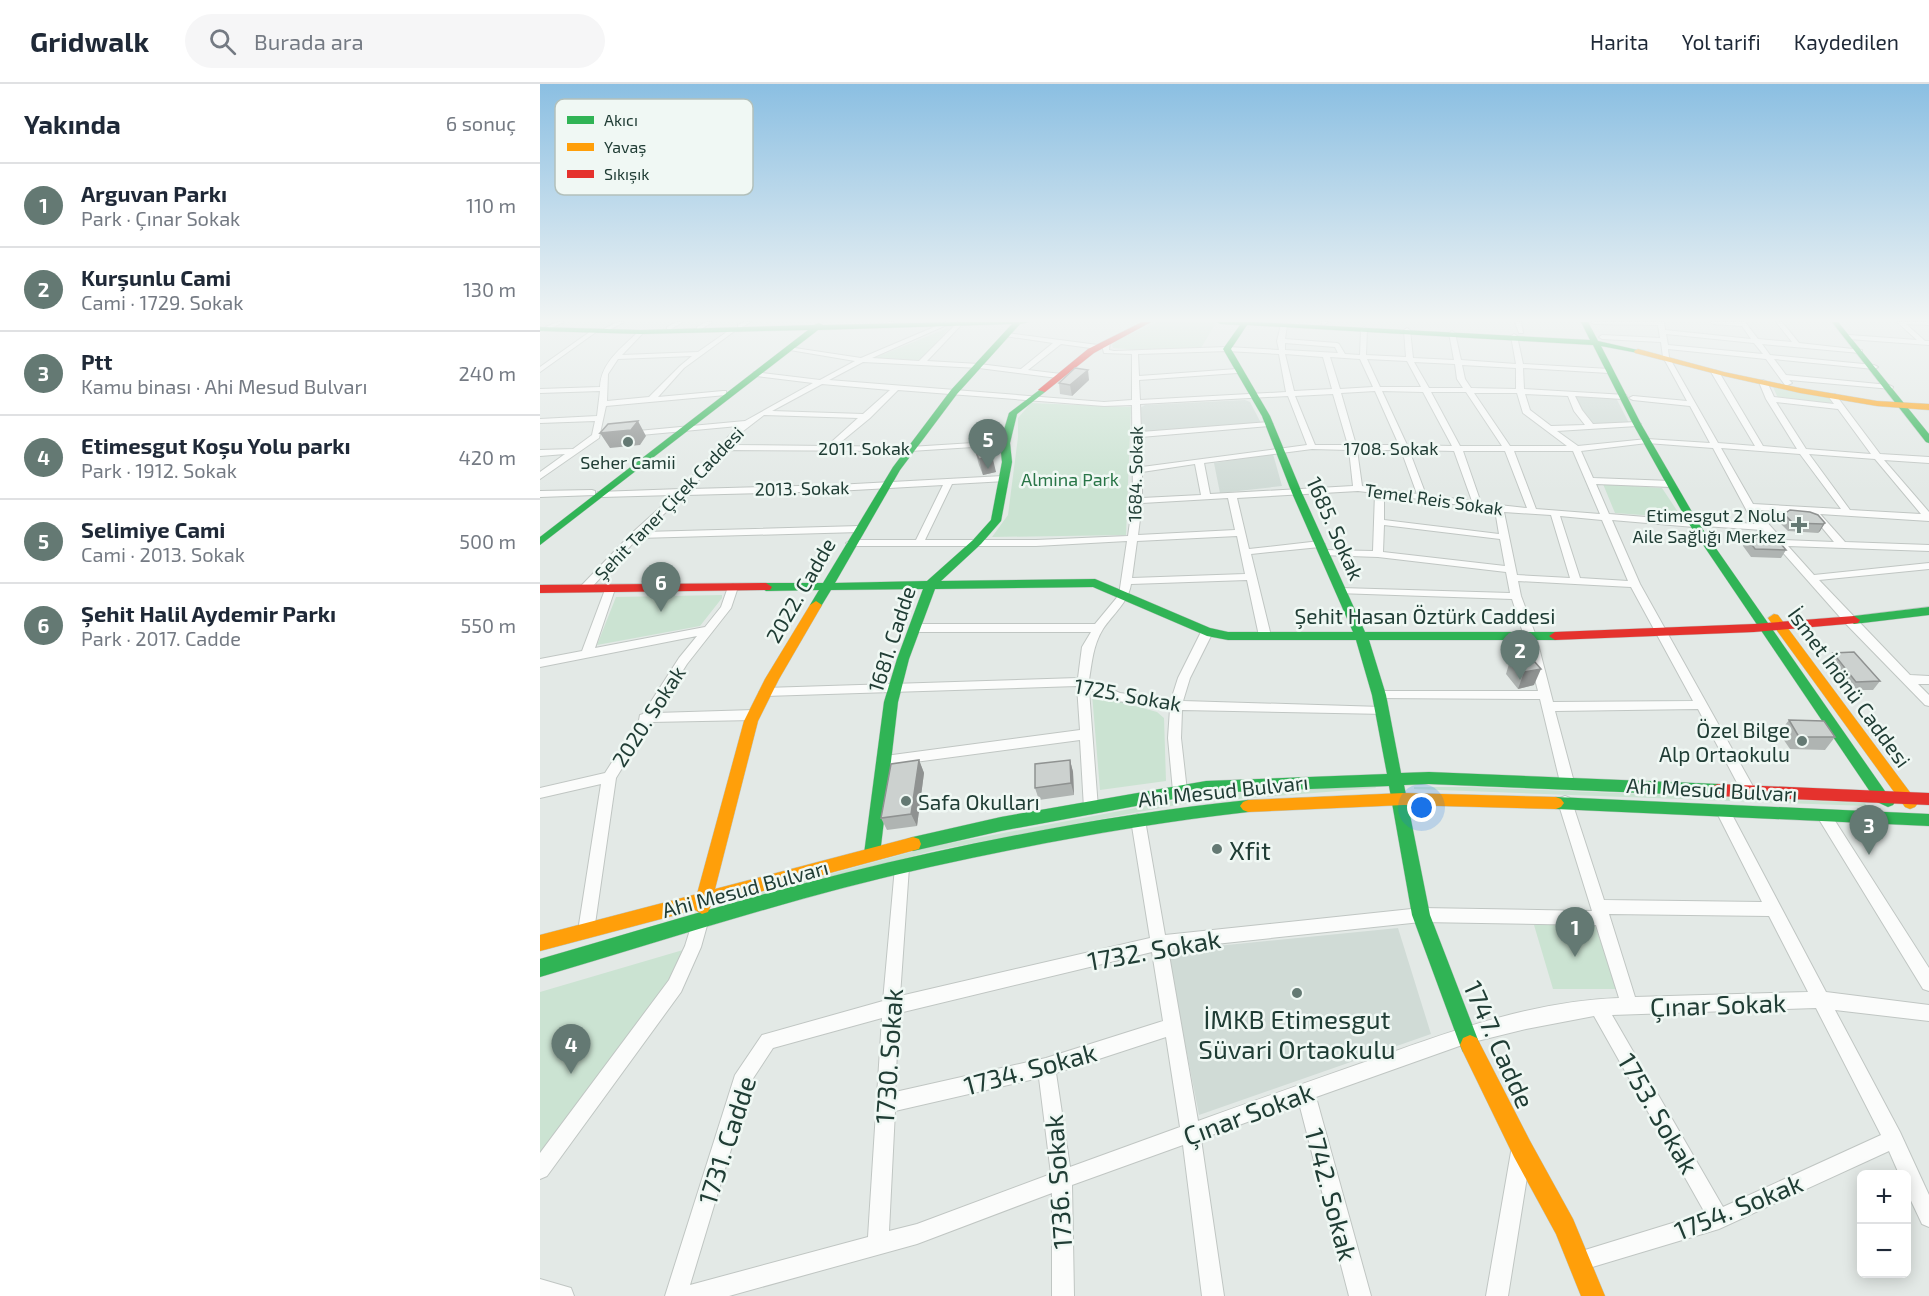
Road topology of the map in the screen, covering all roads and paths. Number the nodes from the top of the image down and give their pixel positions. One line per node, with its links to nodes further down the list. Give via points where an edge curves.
1 (1136, 378): 47 (street, 1684. Sokak)
2 (604, 379): 29 (street)
3 (671, 379): 42 (street)
4 (742, 379): 37 (main road)
5 (752, 379): 60 (main road)
6 (794, 379): 24 (street)
7 (828, 379): 24 (street, Şehit Taner Çiçek Caddesi)
8 (967, 379): 35 (main road, 2022. Cadde)
9 (1055, 379): 43 (main road, 1681. Cadde)
10 (1242, 379): 40 (main road, 1685. Sokak)
11 (1287, 379): 39 (street)
12 (1332, 379): 36 (street)
13 (1372, 379): 30 (street)
14 (1420, 379): 31 (street)
15 (1461, 379): 33 (street)
16 (1520, 379): 34 (street)
17 (1615, 379): 41 (main road, İsmet İnönü Caddesi)
18 (1619, 379): 41 (main road, İsmet İnönü Caddesi)
19 (1681, 379): 48 (street)
20 (1719, 379): 74 (street)
21 (1746, 379): 25 (main road)
22 (1785, 379): 26 (street)
23 (1883, 379): 27 (main road)
24 (822, 382): 28 (street); 51 (street, Şehit Taner Çiçek Caddesi)
25 (1763, 382): 26 (main road); 44 (street)
26 (1787, 382): 27 (street); 45 (main road)
27 (1889, 387): 49 (main road)
28 (896, 388): 35 (street); 52 (street)
29 (603, 389): 32 (street); 46 (street)
30 (1377, 389): 31 (street); 36 (street); 73 (street)
31 (1426, 389): 33 (street); 76 (street)
32 (540, 391)
33 (1469, 391): 34 (street); 79 (street)
34 (1520, 391): 38 (street); 59 (street, via 1526,411)
35 (954, 392): 43 (street); 75 (main road, 2022. Cadde)
36 (1335, 392): 39 (street); 71 (street)
37 (723, 393): 42 (street); 60 (main road)
38 (1570, 393): 41 (street); 58 (street)
39 (1291, 394): 40 (street); 70 (street)
40 (1253, 397): 47 (street); 56 (main road, 1685. Sokak)
41 (1628, 397): 48 (street); 57 (main road, İsmet İnönü Caddesi); 66 (main road, İsmet İnönü Caddesi)
42 (652, 399): 46 (street)
43 (1029, 399): 47 (street); 67 (main road, 1681. Cadde, via 1012,413)
44 (1770, 399): 45 (street); 81 (street)
45 (1836, 401): 49 (main road); 83 (street)
46 (603, 404): 53 (street)
47 (1136, 404): 63 (street, 1684. Sokak)
48 (1692, 404): 68 (street)
49 (1901, 406): 50 (main road); 65 (main road)
50 (1929, 406)
51 (762, 413): 52 (street); 55 (street, Şehit Taner Çiçek Caddesi)
52 (867, 416): 72 (street)
53 (600, 418): 54 (street); 64 (street)
54 (540, 422)
55 (747, 423): 60 (street); 69 (street, Şehit Taner Çiçek Caddesi)
56 (1269, 424): 63 (street); 78 (main road, 1685. Sokak)
57 (1637, 424): 58 (street); 66 (main road, İsmet İnönü Caddesi)
58 (1590, 427): 59 (street)
59 (1549, 429): 77 (street)
60 (681, 430): 61 (street); 97 (main road)
61 (619, 434)
62 (608, 435): 64 (street)
63 (1137, 435): 86 (street, 1684. Sokak)
64 (596, 436): 80 (street)
65 (1929, 440)
66 (1652, 441): 68 (street, 1708. Sokak); 77 (street, 1708. Sokak); 91 (main road, İsmet İnönü Caddesi); 113 (main road, İsmet İnönü Caddesi)
67 (1005, 443): 75 (street, 2011. Sokak); 88 (main road, 1681. Cadde)
68 (1714, 445): 74 (street, 1708. Sokak); 104 (street)
69 (722, 447): 72 (street, 2011. Sokak); 95 (street, Şehit Taner Çiçek Caddesi)
70 (1312, 447): 71 (street, 1708. Sokak); 78 (street, 1708. Sokak)
71 (1353, 447): 73 (street, 1708. Sokak); 93 (street)
72 (829, 448): 75 (street, 2011. Sokak)
73 (1403, 448): 76 (street, 1708. Sokak); 100 (street)
74 (1760, 448): 81 (street, 1708. Sokak)
75 (910, 449): 92 (main road, 2022. Cadde)
76 (1458, 449): 79 (street, 1708. Sokak); 103 (street)
77 (1576, 449): 79 (street, 1708. Sokak); 89 (street)
78 (1279, 450): 85 (street, 1708. Sokak); 96 (main road, 1685. Sokak)
79 (1509, 450): 107 (street)
80 (575, 451): 82 (street); 87 (street)
81 (1803, 451): 83 (street, 1708. Sokak); 108 (street)
82 (540, 453)
83 (1877, 456): 84 (street, 1708. Sokak); 111 (street)
84 (1929, 460)
85 (1199, 461): 86 (street, 1708. Sokak); 101 (street)
86 (1137, 470): 102 (street, 1684. Sokak)
87 (540, 476)
88 (1003, 479): 90 (street, 2013. Sokak); 122 (main road, 1681. Cadde, via 996,521)
89 (1590, 481): 91 (street); 110 (street)
90 (948, 483): 92 (street, 2013. Sokak); 124 (street)
91 (1671, 484): 113 (main road, İsmet İnönü Caddesi)
92 (887, 486): 95 (street, 2013. Sokak); 115 (main road, 2022. Cadde)
93 (1358, 488): 94 (street, Temel Reis Sokak); 96 (street, Temel Reis Sokak)
94 (1380, 490): 100 (street, Temel Reis Sokak); 112 (street)
95 (684, 491): 97 (street, 2013. Sokak); 118 (street, Şehit Taner Çiçek Caddesi)
96 (1297, 492): 99 (street, Temel Reis Sokak); 128 (main road, 1685. Sokak)
97 (596, 493): 98 (street, 2013. Sokak); 116 (main road); 121 (main road)
98 (540, 494)
99 (1232, 496): 101 (street, Temel Reis Sokak); 117 (street)
100 (1422, 496): 103 (street, Temel Reis Sokak)
101 (1206, 497): 102 (street, Temel Reis Sokak)
102 (1138, 501): 120 (street, 1684. Sokak)
103 (1477, 504): 105 (street, Temel Reis Sokak)
104 (1750, 507): 106 (street); 114 (street)
105 (1499, 508): 107 (street, Temel Reis Sokak); 119 (street)
106 (1814, 511): 108 (street); 126 (street)
107 (1533, 512): 109 (street, Temel Reis Sokak)
108 (1848, 513): 111 (street)
109 (1555, 514): 110 (street, Temel Reis Sokak); 136 (street)
110 (1607, 518): 113 (street, Temel Reis Sokak); 138 (street)
111 (1928, 518)
112 (1380, 522): 119 (street); 130 (street)
113 (1700, 524): 114 (street, Temel Reis Sokak); 149 (main road, İsmet İnönü Caddesi)
114 (1766, 527): 125 (street)
115 (860, 529): 118 (street); 123 (main road, 2022. Cadde)
116 (540, 530)
117 (1241, 533): 120 (street); 129 (street)
118 (635, 535): 141 (street, Şehit Taner Çiçek Caddesi)
119 (1504, 537): 132 (street)
120 (1132, 540): 122 (street); 135 (street, 1684. Sokak)
121 (540, 542)
122 (976, 542): 124 (street); 137 (main road, 1681. Cadde)
123 (851, 543): 124 (street); 139 (main road, 2022. Cadde)
124 (920, 543)
125 (1780, 543): 126 (street); 134 (street)
126 (1841, 544): 127 (street)
127 (1929, 548)
128 (1322, 549): 129 (street); 130 (street); 144 (main road, 1685. Sokak)
129 (1245, 552): 133 (street)
130 (1378, 554): 132 (street)
131 (1929, 566): 134 (street)
132 (1512, 574): 136 (street); 146 (street)
133 (1251, 577): 135 (street); 155 (street)
134 (1811, 578): 148 (street)
135 (1126, 581): 145 (street, 1684. Sokak)
136 (1576, 581): 138 (street)
137 (931, 584): 139 (main road, Şehit Hasan Öztürk Caddesi); 145 (main road, Şehit Hasan Öztürk Caddesi, via 1095,583); 150 (main road, 1681. Cadde)
138 (1635, 584): 154 (street)
139 (825, 586): 140 (main road, Şehit Hasan Öztürk Caddesi); 164 (main road, 2022. Cadde)
140 (733, 587): 142 (main road, Şehit Hasan Öztürk Caddesi); 152 (street, 2020. Sokak, via 726,609)
141 (584, 589): 142 (main road, Şehit Hasan Öztürk Caddesi); 143 (main road, Şehit Hasan Öztürk Caddesi)
142 (610, 589): 158 (street)
143 (540, 590)
144 (1341, 591): 146 (street); 156 (main road, 1685. Sokak)
145 (1124, 595): 151 (street); 153 (main road, Şehit Hasan Öztürk Caddesi)
146 (1516, 596): 157 (street)
147 (1929, 611): 148 (main road, Şehit Hasan Öztürk Caddesi)
148 (1851, 622): 149 (main road, Şehit Hasan Öztürk Caddesi); 160 (street)
149 (1772, 626): 154 (main road, Şehit Hasan Öztürk Caddesi); 182 (main road, İsmet İnönü Caddesi); 183 (main road, İsmet İnönü Caddesi)
150 (915, 628): 151 (street); 163 (main road, 1681. Cadde)
151 (1098, 628): 162 (street, via 1088,647)
152 (708, 630): 158 (street); 172 (street, 2020. Sokak)
153 (1207, 632): 155 (main road, Şehit Hasan Öztürk Caddesi); 168 (street)
154 (1661, 632): 157 (main road, Şehit Hasan Öztürk Caddesi); 169 (street)
155 (1265, 636): 156 (main road, Şehit Hasan Öztürk Caddesi)
156 (1361, 636): 157 (main road, Şehit Hasan Öztürk Caddesi); 165 (main road, 1685. Sokak)
157 (1530, 636): 166 (street)
158 (587, 654): 159 (street)
159 (540, 663)
160 (1907, 679): 161 (street); 167 (street)
161 (1929, 680)
162 (1083, 682): 163 (street, 1725. Sokak); 168 (street, 1725. Sokak, via 1118,697); 173 (street)
163 (895, 689): 164 (street, 1725. Sokak); 174 (main road, 1681. Cadde)
164 (765, 692): 171 (main road, 2022. Cadde)
165 (1379, 694): 166 (street); 170 (main road, 1685. Sokak)
166 (1546, 701): 169 (street); 177 (street)
167 (1929, 702)
168 (1176, 705): 170 (street, 1725. Sokak); 179 (street)
169 (1701, 705): 178 (street)
170 (1382, 711): 176 (main road, 1685. Sokak)
171 (754, 715): 172 (street); 193 (main road, 2022. Cadde)
172 (644, 718): 175 (street, 2020. Sokak)
173 (1088, 734): 174 (street); 186 (street)
174 (885, 761): 191 (main road, 1681. Cadde)
175 (609, 777): 180 (street); 198 (street, 2020. Sokak)
176 (1395, 778): 177 (main road, Ahi Mesud Bulvarı); 179 (main road, Ahi Mesud Bulvarı); 181 (main road, 1685. Sokak)
177 (1567, 782): 178 (main road, Ahi Mesud Bulvarı)
178 (1748, 790): 182 (main road, Ahi Mesud Bulvarı)
179 (1180, 791): 186 (main road, Ahi Mesud Bulvarı)
180 (540, 793)
181 (1399, 798): 185 (main road, Ahi Mesud Bulvarı); 189 (main road, Ahi Mesud Bulvarı, via 1229,807); 196 (main road, 1747. Cadde)
182 (1882, 798): 183 (main road, Ahi Mesud Bulvarı); 190 (main road, İsmet İnönü Caddesi)
183 (1906, 798): 184 (main road, Ahi Mesud Bulvarı); 190 (main road, İsmet İnönü Caddesi)
184 (1929, 799)
185 (1565, 802): 187 (main road, Ahi Mesud Bulvarı); 195 (street)
186 (1092, 808): 191 (main road, Ahi Mesud Bulvarı, via 1001,824)
187 (1723, 811): 188 (main road, Ahi Mesud Bulvarı); 194 (street)
188 (1825, 817): 190 (main road, Ahi Mesud Bulvarı); 202 (street)
189 (1138, 820): 192 (main road, Ahi Mesud Bulvarı); 200 (street)
190 (1927, 822)
191 (873, 854): 193 (main road, Ahi Mesud Bulvarı)
192 (902, 867): 197 (main road, Ahi Mesud Bulvarı); 206 (street, 1730. Sokak)
193 (704, 898): 197 (main road, 2022. Cadde); 198 (main road, Ahi Mesud Bulvarı)
194 (1773, 909): 195 (street, 1732. Sokak); 203 (street)
195 (1600, 912): 196 (street, 1732. Sokak); 205 (street)
196 (1421, 915): 200 (street, 1732. Sokak); 209 (main road, 1747. Cadde)
197 (700, 922): 201 (main road, Ahi Mesud Bulvarı); 216 (street, via 675,986)
198 (586, 931): 199 (main road, Ahi Mesud Bulvarı)
199 (540, 943)
200 (1159, 943): 206 (street, 1732. Sokak); 208 (street)
201 (540, 968)
202 (1929, 983)
203 (1821, 1000): 205 (street, Çınar Sokak); 207 (street, Çınar Sokak); 214 (street)
204 (1598, 1007): 205 (street, Çınar Sokak); 209 (street, Çınar Sokak); 219 (street, 1753. Sokak)
205 (1630, 1007)
206 (891, 1008): 212 (street, 1730. Sokak); 224 (street, 1731. Cadde, via 768,1041 744,1075)
207 (1929, 1014)
208 (1173, 1026): 210 (street, 1734. Sokak); 213 (street)
209 (1465, 1035): 211 (street, Çınar Sokak); 215 (main road, 1747. Cadde)
210 (1046, 1067): 212 (street, 1734. Sokak); 217 (street, 1736. Sokak)
211 (1305, 1092): 213 (street, Çınar Sokak); 228 (street, 1742. Sokak)
212 (885, 1104): 220 (street, 1730. Sokak)
213 (1191, 1134): 217 (street, Çınar Sokak); 227 (street)
214 (1893, 1139): 218 (street); 219 (street, 1754. Sokak)
215 (1522, 1149): 221 (main road, 1747. Cadde); 229 (street)
216 (540, 1169)
217 (1062, 1180): 220 (street, Çınar Sokak); 226 (street, 1736. Sokak)
218 (1929, 1217)
219 (1719, 1218): 221 (street, 1754. Sokak)
220 (878, 1245): 225 (street, Çınar Sokak)
221 (1579, 1261): 230 (main road, 1747. Cadde)
222 (540, 1290): 223 (street)
223 (562, 1296)
224 (676, 1296)
225 (690, 1296)
226 (1063, 1296)
227 (1213, 1296)
228 (1360, 1296)
229 (1497, 1296)
230 (1593, 1296)

